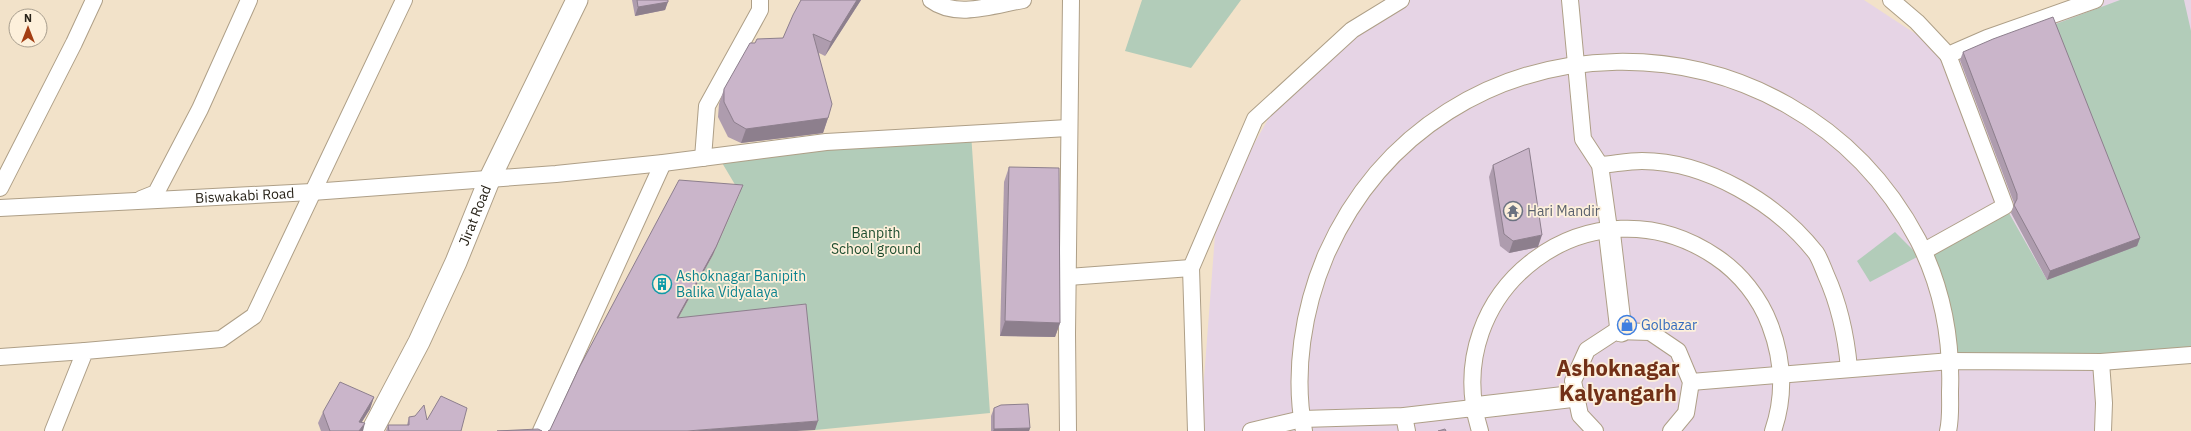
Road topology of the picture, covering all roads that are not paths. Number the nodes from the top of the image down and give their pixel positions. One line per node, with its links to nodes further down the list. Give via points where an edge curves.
1 (94, 0): 20 (street)
2 (249, 0): 22 (street, via 200,109 156,193)
3 (404, 0): 21 (street)
4 (577, 0): 19 (main road, Jirat Road)
5 (760, 0): 16 (street, via 760,10 707,106)
6 (931, 0): 7 (street, via 953,9 969,9)
7 (1023, 0)
8 (1071, 0): 15 (street)
9 (1401, 0): 26 (street, via 1352,30 1254,119)
10 (1570, 0): 14 (street)
11 (1891, 0): 13 (street, via 1917,22)
12 (2095, 0): 13 (street, via 1987,38)
13 (1948, 55): 25 (street, via 2005,206)
14 (1575, 62): 18 (street, via 1583,139); 25 (street, via 1614,58 1691,65 1728,75 1785,100 1830,130 1859,156 1884,185 1906,217); 40 (street, via 1538,70 1467,99 1405,144 1364,189 1336,234 1320,269 1309,306 1302,343 1300,381)
15 (1068, 128): 16 (street, Biswakabi Road, via 826,142); 27 (street)
16 (703, 158): 17 (street, Biswakabi Road)
17 (663, 163): 19 (street, Biswakabi Road); 43 (street)
18 (1600, 165): 24 (street); 34 (street, via 1643,161 1692,168 1742,190 1785,220 1817,254 1837,299 1846,336)
19 (490, 178): 21 (street, Biswakabi Road); 42 (main road, Jirat Road, via 456,262 419,342)
20 (0, 188)
21 (312, 192): 22 (street, Biswakabi Road); 29 (street, via 254,316 221,339)
22 (137, 201): 23 (street, Biswakabi Road)
23 (0, 208)
24 (1609, 229): 28 (main road); 35 (street, via 1640,228 1672,234 1701,246 1727,264 1749,287 1766,314 1777,344); 38 (street, via 1569,239 1551,249 1533,260 1504,288 1483,324 1473,363)
25 (1924, 251): 32 (street, via 1942,305)
26 (1192, 268): 27 (street); 45 (street)
27 (1068, 277): 44 (street)
28 (1621, 331): 36 (street, via 1650,332 1678,351); 37 (street, via 1616,331 1587,350 1573,381)
29 (85, 351): 31 (street); 41 (street)
30 (2191, 355): 33 (street)
31 (0, 357)
32 (1951, 361): 33 (street); 34 (street); 51 (street)
33 (2101, 362): 52 (street)
34 (1849, 368): 35 (street)
35 (1782, 375): 36 (street); 50 (street, via 1779,414)
36 (1691, 382): 49 (street, via 1686,413)
37 (1576, 396): 38 (main road); 48 (street, via 1580,415)
38 (1473, 408): 39 (street); 47 (street)
39 (1406, 423): 40 (street)
40 (1303, 425): 46 (street)
41 (53, 431)
42 (372, 431)
43 (541, 431)
44 (1068, 431)
45 (1196, 431)
46 (1251, 431)
47 (1480, 431)
48 (1595, 431)
49 (1671, 431)
50 (1773, 431)
51 (1948, 431)
52 (2103, 431)

